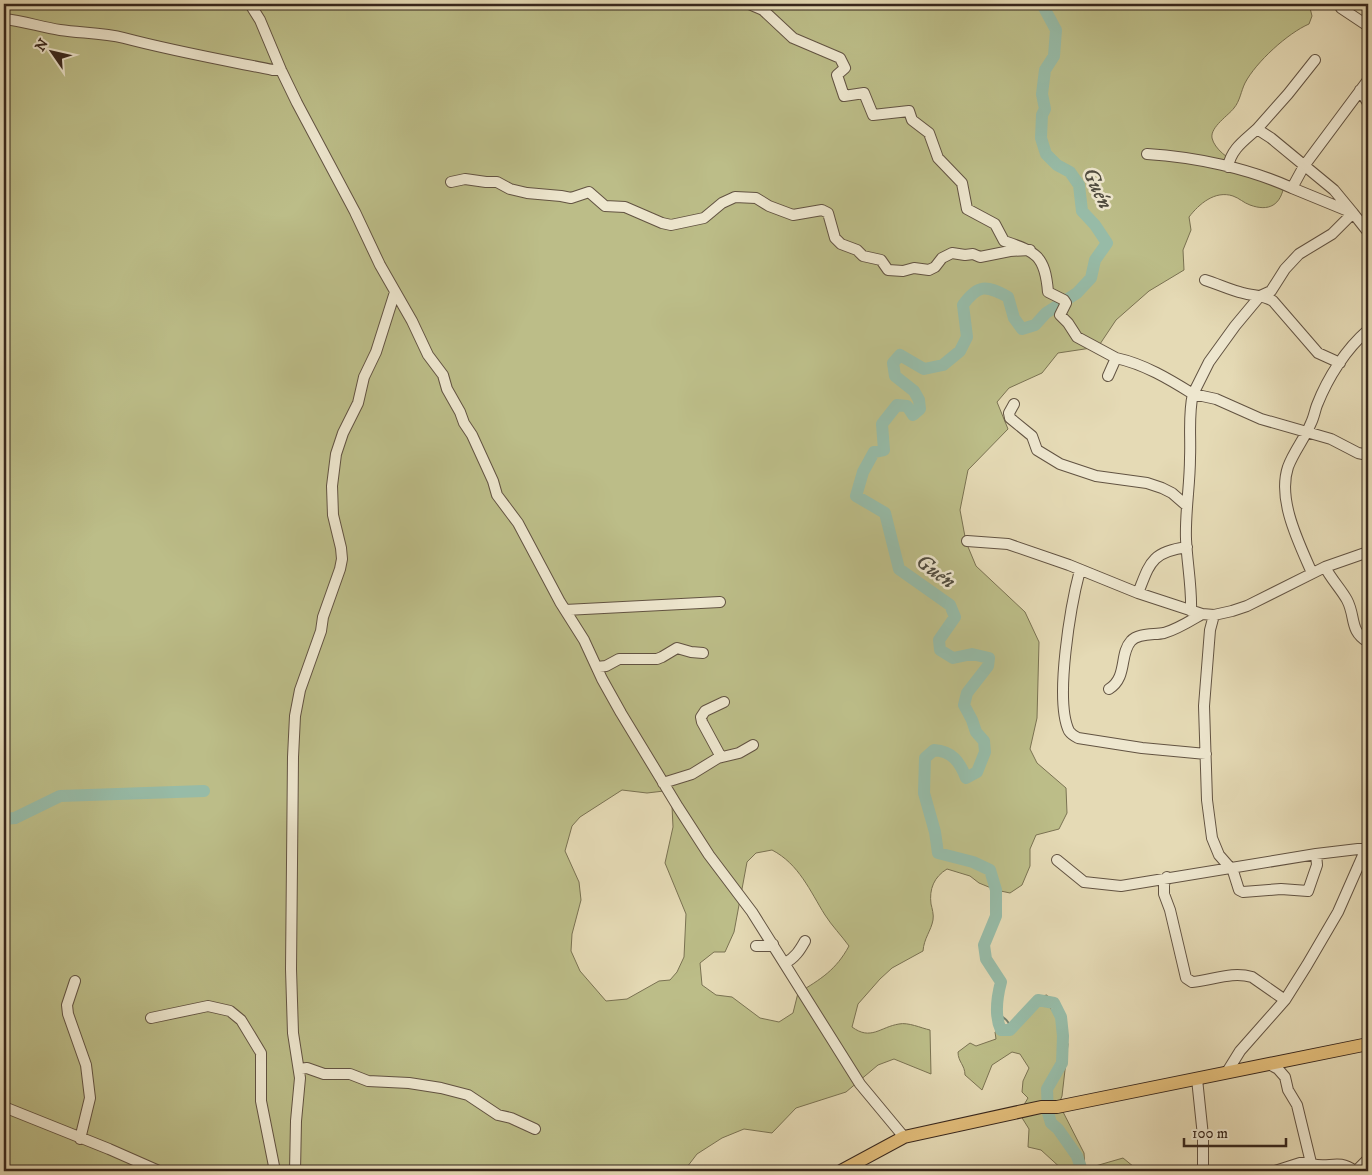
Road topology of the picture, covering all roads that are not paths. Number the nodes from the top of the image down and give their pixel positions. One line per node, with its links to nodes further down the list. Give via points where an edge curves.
1 (250, 4): 7 (street)
2 (748, 4): 19 (street, via 763,10 793,38 840,58 845,68 837,75 844,96 864,93 873,115 908,111 912,120 929,133 938,158 962,183 967,209 995,224 1004,241)
3 (1339, 4): 5 (street)
4 (4, 19): 7 (street, via 124,38 211,59)
5 (1368, 26)
6 (1314, 60): 11 (street)
7 (281, 70): 21 (street)
8 (1368, 80): 9 (street)
9 (1360, 90): 10 (street); 13 (street)
10 (1368, 103)
11 (1257, 129): 13 (street); 14 (street, via 1234,151)
12 (1146, 154): 14 (street)
13 (1304, 166): 16 (street); 17 (street, via 1339,195)
14 (1228, 167): 16 (street, via 1267,177)
15 (450, 182): 19 (street, via 465,179 500,182 510,189 527,193 571,198 589,192 605,206 625,207 671,225 704,218 735,197 756,198 792,215 822,210 828,213 835,238 841,244 867,258 881,260 888,270 896,271 929,270 952,253 980,257)
16 (1292, 188): 17 (street)
17 (1353, 213): 18 (street); 22 (street, via 1332,234 1299,254 1270,291)
18 (1368, 232)
19 (1030, 250): 24 (street, via 1042,262 1048,292 1066,303 1060,316 1077,337)
20 (1205, 280): 22 (street)
21 (395, 292): 40 (street, via 428,355 443,375 497,495 518,523); 68 (street, via 376,352 364,377 358,403 336,454 333,516 342,559 300,690 295,716 291,969 293,1033)
22 (1260, 296): 25 (street, via 1273,301 1318,353); 27 (street, via 1224,340)
23 (1368, 330): 25 (street, via 1354,342)
24 (1116, 358): 26 (street); 27 (street, via 1161,374)
25 (1340, 362): 29 (street, via 1323,390)
26 (1108, 376)
27 (1193, 394): 29 (street, via 1216,399 1261,420); 31 (street)
28 (1014, 404): 31 (street, via 1010,418 1032,436 1036,450 1045,456 1096,476 1162,488)
29 (1306, 432): 30 (street); 37 (street, via 1288,469 1286,488 1290,518)
30 (1368, 456)
31 (1187, 506): 33 (street)
32 (967, 541): 36 (street, via 1008,544)
33 (1187, 546): 38 (street, via 1158,555); 41 (street)
34 (1368, 552): 35 (street)
35 (1325, 567): 37 (street); 44 (street, via 1348,601 1356,630)
36 (1080, 570): 38 (street); 50 (street, via 1064,668 1064,710 1068,730 1078,738)
37 (1312, 573): 43 (street, via 1247,606)
38 (1138, 593): 41 (street)
39 (720, 602): 40 (street)
40 (565, 610): 46 (street)
41 (1191, 611): 42 (street)
42 (1202, 614): 43 (street); 47 (street, via 1178,628 1132,639 1119,677)
43 (1214, 614): 50 (street, via 1206,662)
44 (1368, 642)
45 (703, 653): 46 (street, via 677,648 657,659 619,659)
46 (597, 667): 52 (street)
47 (1109, 689)
48 (724, 702): 51 (street, via 705,711 701,719)
49 (753, 745): 51 (street, via 739,753)
50 (1206, 754): 56 (street, via 1212,838 1219,855)
51 (721, 757): 52 (street, via 692,774)
52 (663, 783): 59 (street, via 709,855)
53 (1367, 848): 54 (street); 63 (street, via 1338,912)
54 (1316, 854): 56 (street); 56 (street, via 1317,864 1308,891 1241,892)
55 (1057, 860): 57 (street, via 1084,882 1121,886)
56 (1229, 867): 57 (street)
57 (1167, 877): 63 (street, via 1164,894 1186,978 1192,982 1230,975 1252,977)
58 (805, 941): 61 (street, via 798,954)
59 (773, 944): 60 (street); 61 (street)
60 (756, 946)
61 (785, 963): 74 (street, via 860,1084)
62 (75, 981): 75 (street, via 67,1005 68,1014 86,1064 90,1098)
63 (1285, 1000): 69 (street, via 1240,1051)
64 (151, 1018): 79 (street, via 208,1006 230,1011 241,1020 260,1053 261,1101)
65 (1368, 1044): 66 (main road)
66 (1299, 1058): 67 (main road); 70 (street, via 1293,1062)
67 (1269, 1064): 69 (main road); 70 (street)
68 (299, 1069): 73 (street, via 307,1068 324,1074 350,1074 368,1081 441,1088 468,1095 498,1115); 80 (street)
69 (1227, 1072): 71 (main road)
70 (1285, 1078): 77 (street, via 1297,1105)
71 (1197, 1079): 74 (main road, via 1058,1107 1041,1107); 82 (street)
72 (4, 1108): 75 (street)
73 (535, 1129)
74 (904, 1137): 81 (main road)
75 (80, 1139): 78 (street)
76 (1368, 1159): 84 (street)
77 (1312, 1165): 83 (street, via 1300,1163); 84 (street, via 1343,1164)
78 (159, 1171)
79 (275, 1171)
80 (295, 1171)
81 (841, 1171)
82 (1203, 1171)
83 (1275, 1171)
84 (1356, 1171)

